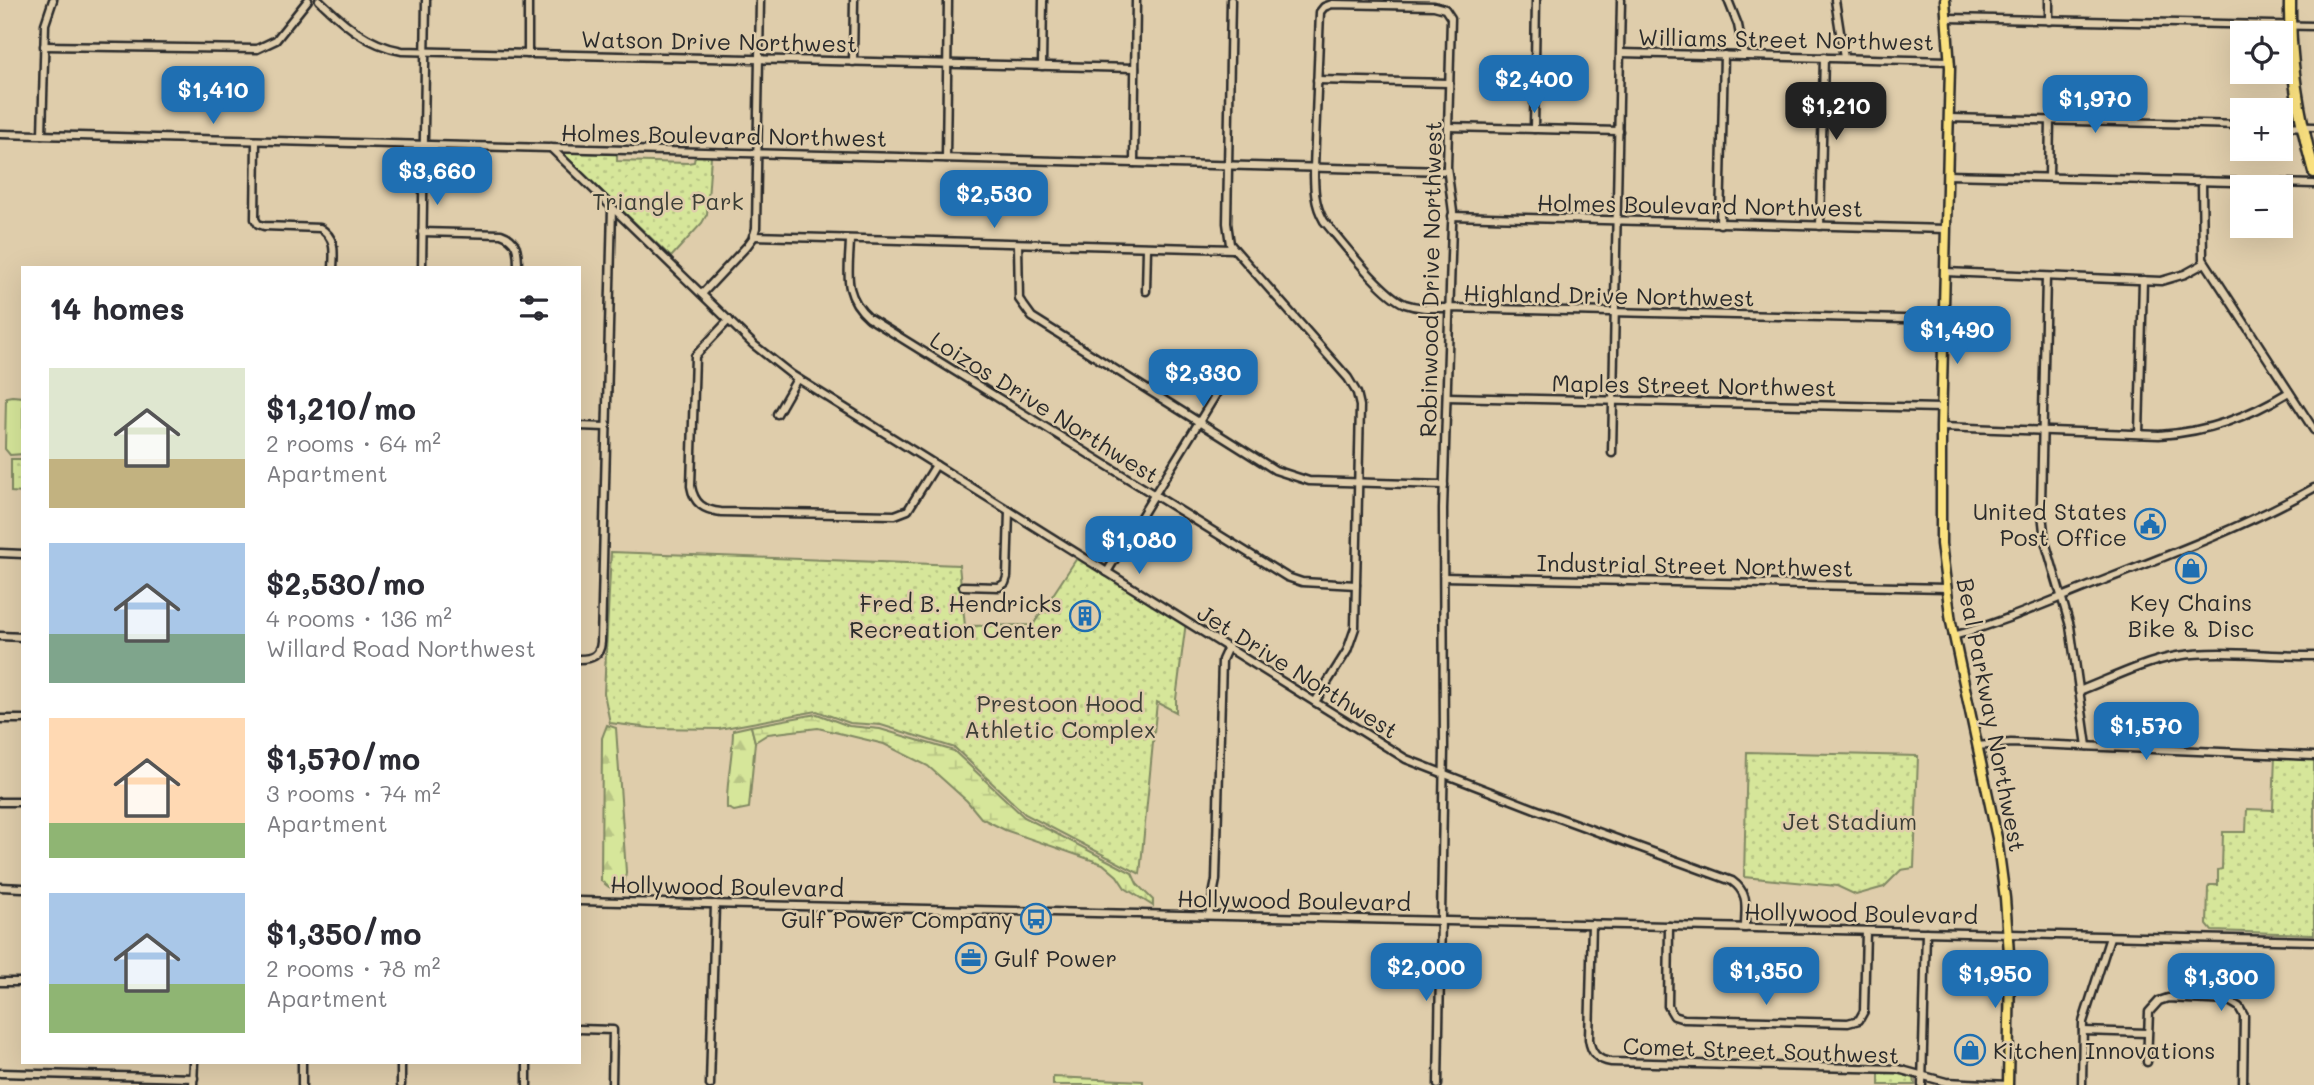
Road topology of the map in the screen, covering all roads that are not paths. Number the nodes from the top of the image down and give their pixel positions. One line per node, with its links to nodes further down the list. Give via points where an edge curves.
1 (54, 0): 25 (street, via 45,24)
2 (308, 0): 25 (street, via 276,40 257,49)
3 (319, 0): 26 (street, Watson Drive Northwest, via 372,42 391,49)
4 (426, 0): 26 (street)
5 (528, 0): 28 (street)
6 (760, 0): 33 (street)
7 (854, 0): 35 (street)
8 (948, 0): 36 (street)
9 (1043, 0): 37 (street)
10 (1136, 0): 38 (street)
11 (1231, 0): 59 (street)
12 (1536, 0): 49 (street)
13 (1621, 0): 27 (street)
14 (1728, 0): 30 (street)
15 (1835, 0): 32 (street)
16 (1945, 0): 19 (main road, Beal Parkway Northwest)
17 (2049, 0): 20 (street)
18 (2290, 0): 21 (highway)
19 (1948, 19): 20 (street); 34 (main road, Beal Parkway Northwest)
20 (2049, 20): 22 (street)
21 (2290, 21)
22 (2230, 23)
23 (2293, 24): 24 (street)
24 (2314, 26)
25 (44, 46): 52 (street)
26 (426, 51): 28 (street, Watson Drive Northwest); 54 (street)
27 (1620, 52): 29 (street, Williams Street Northwest); 50 (street)
28 (528, 54): 33 (street, Watson Drive Northwest)
29 (1724, 55): 30 (street, Williams Street Northwest); 70 (street)
30 (1744, 56): 31 (street, Williams Street Northwest)
31 (1824, 57): 32 (street, Williams Street Northwest); 71 (street)
32 (1844, 58): 34 (street, Williams Street Northwest)
33 (759, 60): 35 (street, Watson Drive Northwest); 56 (street)
34 (1950, 61): 42 (main road, Beal Parkway Northwest)
35 (853, 62): 36 (street, Watson Drive Northwest)
36 (947, 64): 37 (street, Watson Drive Northwest); 57 (street)
37 (1042, 66): 38 (street, Watson Drive Northwest)
38 (1135, 68): 58 (street)
39 (2293, 68): 47 (highway)
40 (1317, 80): 41 (street); 41 (street, Robinwood Drive Northwest, via 1319,16 1324,7 1409,5 1440,6 1449,12); 60 (street, Robinwood Drive Northwest)
41 (1449, 83): 45 (street, Robinwood Drive Northwest)
42 (1949, 118): 43 (street); 63 (main road, Beal Parkway Northwest)
43 (2050, 120): 44 (street); 64 (street)
44 (2230, 125)
45 (1448, 127): 49 (street); 61 (street, Robinwood Drive Northwest)
46 (2293, 127): 47 (street)
47 (2302, 127): 48 (street); 62 (highway)
48 (2314, 127)
49 (1534, 129): 50 (street)
50 (1619, 131): 69 (street)
51 (0, 134): 52 (street, Holmes Boulevard Northwest)
52 (42, 135): 53 (street, Holmes Boulevard Northwest)
53 (256, 141): 54 (street, Holmes Boulevard Northwest); 80 (street, via 258,224 320,228 333,242)
54 (424, 145): 55 (street, Holmes Boulevard Northwest); 73 (street)
55 (551, 148): 56 (street, Holmes Boulevard Northwest); 67 (street, Jet Drive Northwest)
56 (757, 153): 57 (street, Holmes Boulevard Northwest); 74 (street)
57 (946, 158): 58 (street, Holmes Boulevard Northwest)
58 (1134, 163): 59 (street, Holmes Boulevard Northwest)
59 (1229, 165): 60 (street, Holmes Boulevard Northwest); 78 (street, via 1227,223)
60 (1314, 168): 61 (street, Holmes Boulevard Northwest); 88 (street, Highland Drive Northwest, via 1320,214 1384,290 1407,304)
61 (1447, 171): 68 (street, Robinwood Drive Northwest)
62 (2314, 172)
63 (1947, 175): 64 (street); 72 (main road, Beal Parkway Northwest)
64 (2049, 177): 65 (street)
65 (2202, 181): 66 (street); 79 (street)
66 (2314, 184)
67 (612, 207): 87 (street, Jet Drive Northwest); 101 (street)
68 (1452, 216): 69 (street, Holmes Boulevard Northwest); 88 (street, Robinwood Drive Northwest)
69 (1618, 221): 70 (street, Holmes Boulevard Northwest); 89 (street)
70 (1720, 223): 71 (street, Holmes Boulevard Northwest)
71 (1820, 226): 72 (street, Holmes Boulevard Northwest)
72 (1946, 229): 83 (main road, Beal Parkway Northwest)
73 (422, 232): 81 (street); 82 (street, via 507,236 516,244)
74 (753, 236): 75 (street); 87 (street)
75 (850, 240): 76 (street); 111 (street, Loizos Drive Northwest, via 849,285 858,308 869,318)
76 (1018, 244): 77 (street); 99 (street, via 1019,299 1032,317)
77 (1147, 247): 78 (street); 86 (street)
78 (1233, 249): 108 (street, via 1352,384 1360,406)
79 (2205, 263): 85 (street, via 2173,279); 94 (street)
80 (333, 266)
81 (422, 266)
82 (518, 266)
83 (1945, 272): 84 (street); 91 (main road, Beal Parkway Northwest)
84 (2046, 277): 85 (street); 104 (street)
85 (2143, 280): 105 (street)
86 (1146, 291)
87 (702, 294): 90 (street, Jet Drive Northwest)
88 (1449, 308): 89 (street, Highland Drive Northwest); 95 (street, Robinwood Drive Northwest)
89 (1616, 312): 91 (street, Highland Drive Northwest); 96 (street)
90 (729, 320): 92 (street, Jet Drive Northwest); 107 (street, via 698,350 694,362 691,486 704,509 903,514)
91 (1944, 320): 97 (main road, Beal Parkway Northwest)
92 (797, 379): 98 (street); 107 (street, Jet Drive Northwest)
93 (1223, 383): 99 (street)
94 (2289, 392): 103 (street); 105 (street, via 2213,427)
95 (1447, 397): 96 (street, Maples Street Northwest); 109 (street, Robinwood Drive Northwest)
96 (1614, 401): 97 (street, Maples Street Northwest); 106 (street)
97 (1941, 408): 102 (main road, Beal Parkway Northwest)
98 (777, 414)
99 (1199, 422): 108 (street, via 1283,474 1309,481); 111 (street)
100 (581, 426): 101 (street)
101 (606, 427): 126 (street, via 601,642 598,653)
102 (1941, 427): 104 (street); 119 (main road, Beal Parkway Northwest)
103 (2314, 430)
104 (2042, 431): 105 (street); 120 (street, via 2043,524)
105 (2139, 434)
106 (1612, 453)
107 (936, 466): 112 (street, Jet Drive Northwest)
108 (1359, 483): 109 (street); 117 (street)
109 (1444, 485): 116 (street, Robinwood Drive Northwest)
110 (2314, 488): 120 (street, via 2222,533)
111 (1154, 495): 115 (street); 117 (street, Loizos Drive Northwest, via 1287,577)
112 (1009, 510): 115 (street, Jet Drive Northwest); 118 (street, via 1005,583)
113 (0, 553): 114 (street)
114 (21, 554)
115 (1107, 572): 124 (street, Jet Drive Northwest)
116 (1444, 576): 119 (street, Industrial Street Northwest); 134 (street, Robinwood Drive Northwest)
117 (1356, 585): 128 (street, via 1355,628 1349,647)
118 (963, 586)
119 (1946, 588): 122 (main road, Beal Parkway Northwest)
120 (2061, 597): 122 (street); 127 (street)
121 (0, 636): 123 (street)
122 (1954, 636): 131 (main road, Beal Parkway Northwest)
123 (21, 637)
124 (1227, 647): 128 (street, Jet Drive Northwest); 141 (street, via 1222,660 1216,880)
125 (2314, 656): 127 (street, via 2181,656)
126 (581, 659)
127 (2079, 691): 132 (street)
128 (1315, 702): 134 (street, Jet Drive Northwest, via 1399,755)
129 (0, 719): 130 (street)
130 (21, 719)
131 (1977, 746): 132 (street); 148 (main road, Beal Parkway Northwest, via 2002,872)
132 (2087, 746): 133 (street)
133 (2314, 756)
134 (1444, 775): 142 (street, Robinwood Drive Northwest); 145 (street, Jet Drive Northwest, via 1732,880 1745,895)
135 (0, 802): 136 (street)
136 (21, 802)
137 (0, 887): 138 (street)
138 (21, 888)
139 (581, 901): 140 (street, Hollywood Boulevard)
140 (715, 904): 141 (street, Hollywood Boulevard); 168 (street)
141 (1209, 915): 142 (street, Hollywood Boulevard)
142 (1441, 921): 143 (street, Hollywood Boulevard); 169 (street, Robinwood Drive Northwest)
143 (1592, 924): 144 (street, Hollywood Boulevard); 162 (street, Comet Street Southwest, via 1589,1039 1596,1056 1611,1062 1898,1069)
144 (1669, 926): 145 (street, Hollywood Boulevard); 146 (street, via 1671,1014 1848,1023 1859,1020 1864,1011)
145 (1745, 928): 146 (street, Hollywood Boulevard)
146 (1867, 931): 147 (street, Hollywood Boulevard)
147 (1926, 932): 148 (street, Hollywood Boulevard); 162 (street)
148 (2008, 934): 149 (street, Hollywood Boulevard); 171 (main road, Beal Parkway Northwest)
149 (2110, 937): 150 (street, Hollywood Boulevard); 154 (street)
150 (2314, 941)
151 (0, 982): 152 (street)
152 (21, 982)
153 (581, 1029): 167 (street, via 613,1030)
154 (2083, 1031): 155 (street); 172 (street)
155 (2147, 1033): 156 (street); 173 (street, via 2149,1012 2163,999 2233,1002 2244,1016)
156 (2147, 1062)
157 (194, 1064): 163 (street)
158 (302, 1064): 164 (street)
159 (401, 1064): 165 (street)
160 (527, 1064): 166 (street)
161 (0, 1073): 163 (street)
162 (1923, 1076): 170 (street); 171 (street, Comet Street Southwest)
163 (193, 1082)
164 (302, 1085)
165 (401, 1085)
166 (527, 1085)
167 (612, 1085)
168 (710, 1085)
169 (1438, 1085)
170 (1922, 1085)
171 (2008, 1085)
172 (2082, 1085)
173 (2243, 1085)

